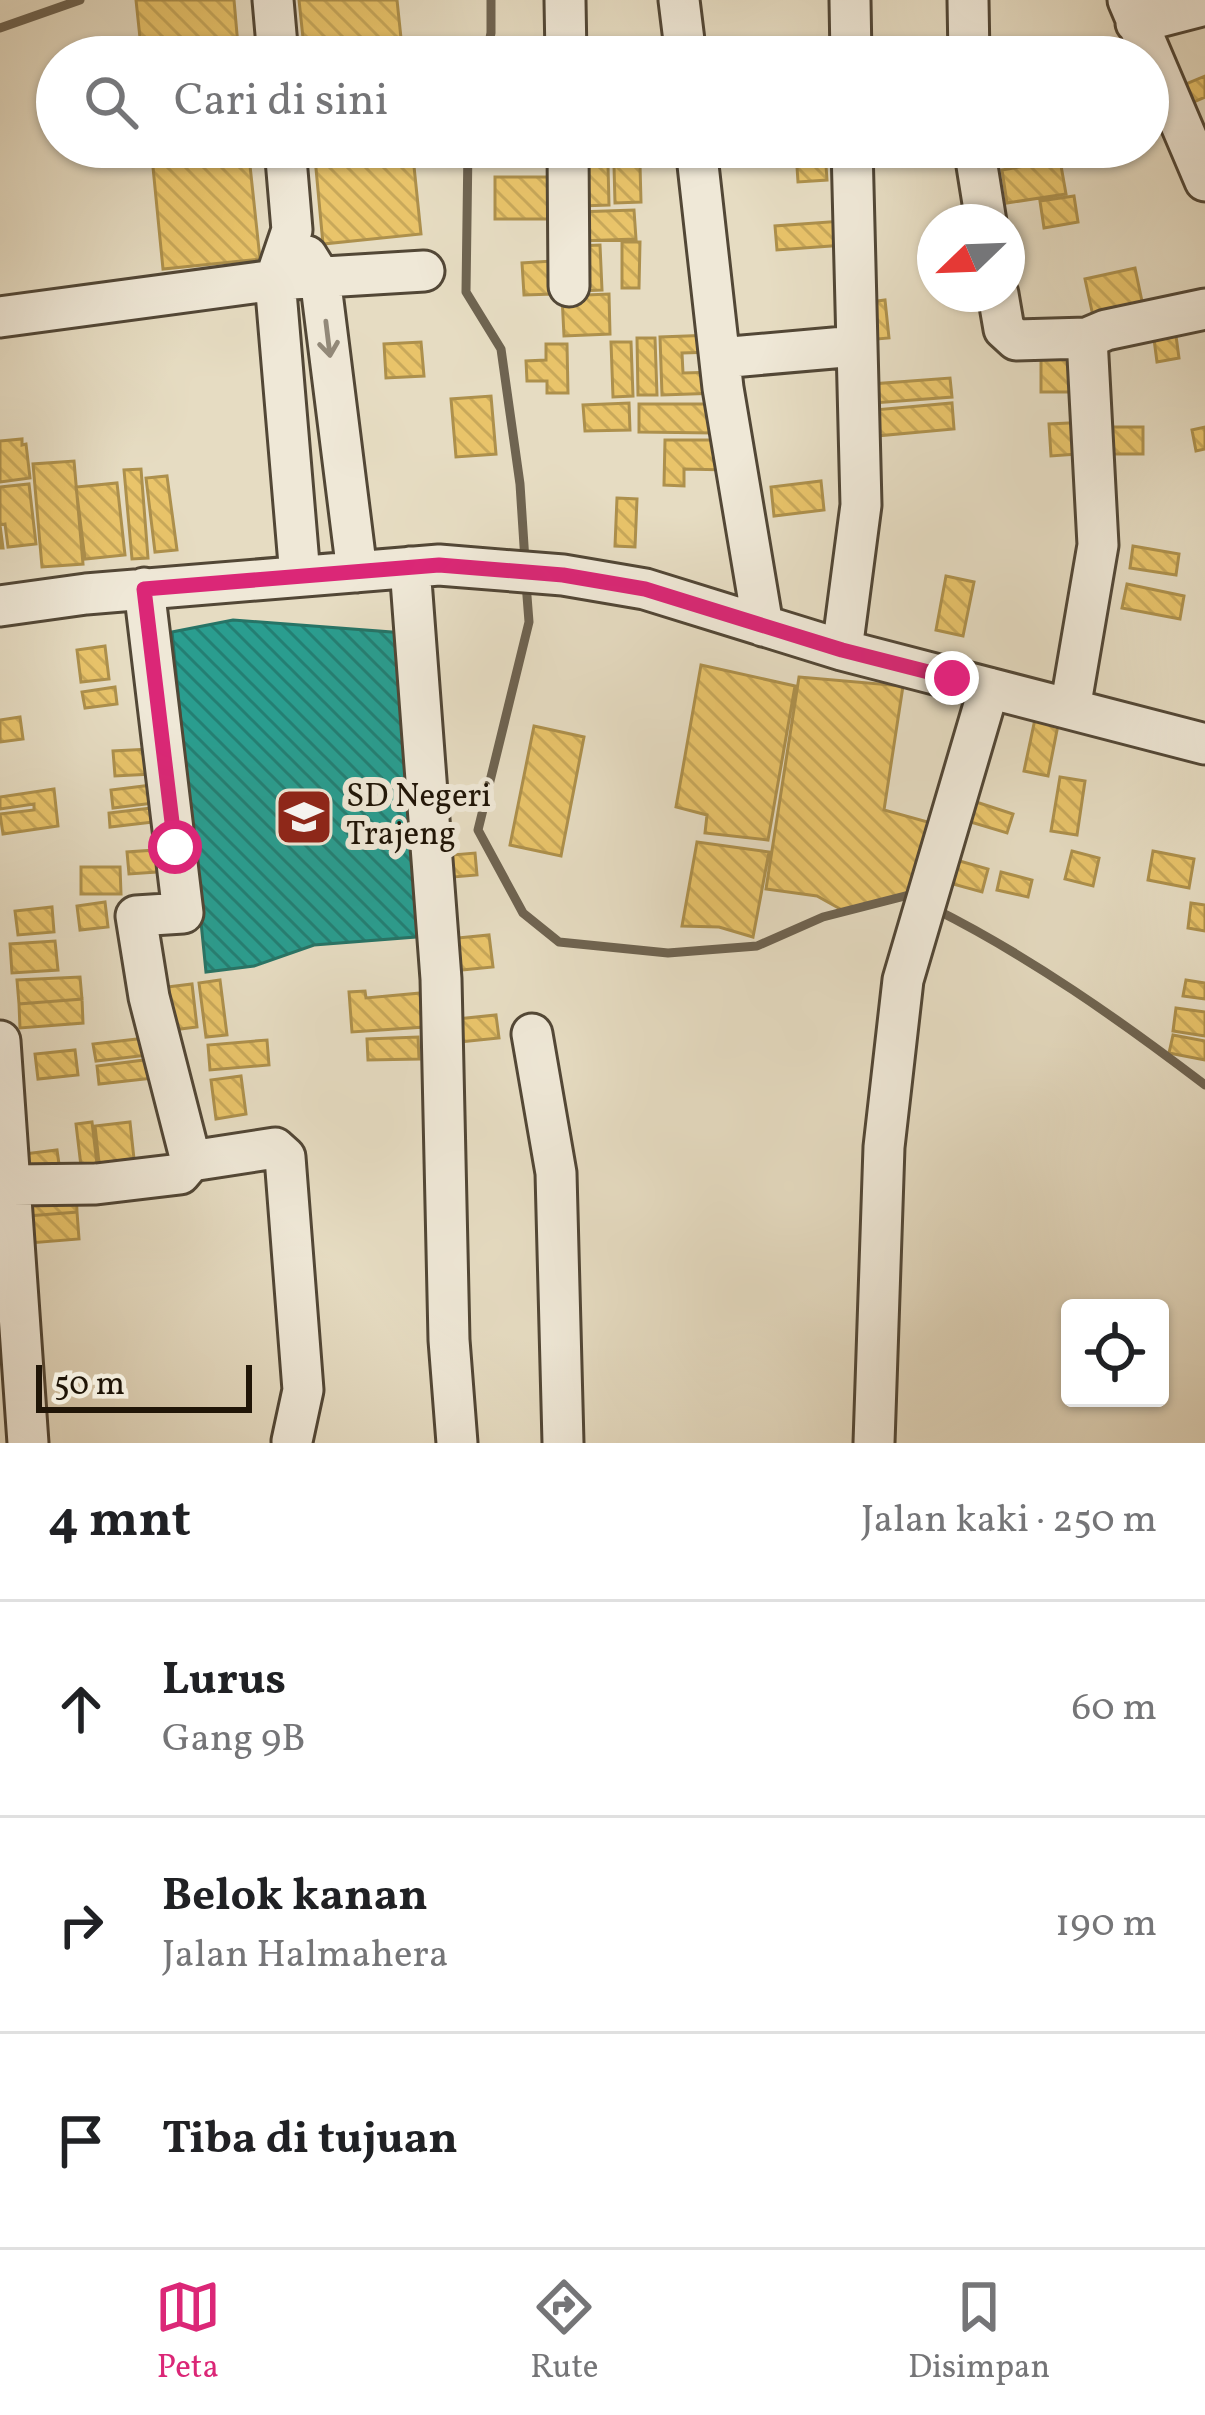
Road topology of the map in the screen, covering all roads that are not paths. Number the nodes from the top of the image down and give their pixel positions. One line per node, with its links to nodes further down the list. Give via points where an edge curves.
1 (273, 0): 8 (street)
2 (565, 0): 9 (street)
3 (679, 0): 10 (street)
4 (850, 0): 11 (street)
5 (968, 0): 12 (street)
6 (1205, 5): 7 (street)
7 (1132, 12)
8 (276, 36)
9 (566, 36)
10 (683, 36)
11 (851, 36)
12 (969, 36)
13 (1169, 98): 19 (street)
14 (287, 168): 21 (street)
15 (568, 168): 25 (street)
16 (698, 168): 31 (street)
17 (852, 168): 30 (street)
18 (977, 168): 20 (street)
19 (1205, 181)
20 (983, 204)
21 (292, 230): 23 (street); 24 (street)
22 (424, 271): 23 (street)
23 (320, 277): 24 (street); 32 (street, one-way to 32)
24 (275, 280): 28 (street); 33 (street)
25 (569, 286)
26 (1205, 309): 29 (street)
27 (1001, 312): 29 (street, via 1016,340)
28 (0, 317)
29 (1087, 338): 42 (street, via 1098,545)
30 (856, 346): 31 (street); 40 (street, via 861,505)
31 (720, 358): 39 (street)
32 (334, 392): 33 (street); 35 (street)
33 (285, 396): 36 (street)
34 (410, 567): 35 (street); 39 (street, via 563,575 645,589); 52 (street, via 441,979)
35 (357, 572): 36 (street)
36 (300, 576): 37 (street)
37 (144, 589): 38 (street); 47 (street, via 183,913 136,916 148,997)
38 (0, 606)
39 (763, 626): 40 (street)
40 (842, 650): 41 (street)
41 (989, 688): 42 (street); 54 (street, via 903,980 884,1148)
42 (1070, 709): 43 (street)
43 (1205, 744)
44 (532, 1034): 53 (street, via 556,1173)
45 (0, 1041): 46 (street)
46 (0, 1052): 48 (street)
47 (191, 1161): 48 (street, via 180,1174); 49 (street, via 275,1148 284,1157 303,1390)
48 (13, 1185): 50 (street)
49 (292, 1442): 51 (street)
50 (28, 1443)
51 (266, 1443)
52 (457, 1443)
53 (563, 1443)
54 (874, 1443)

